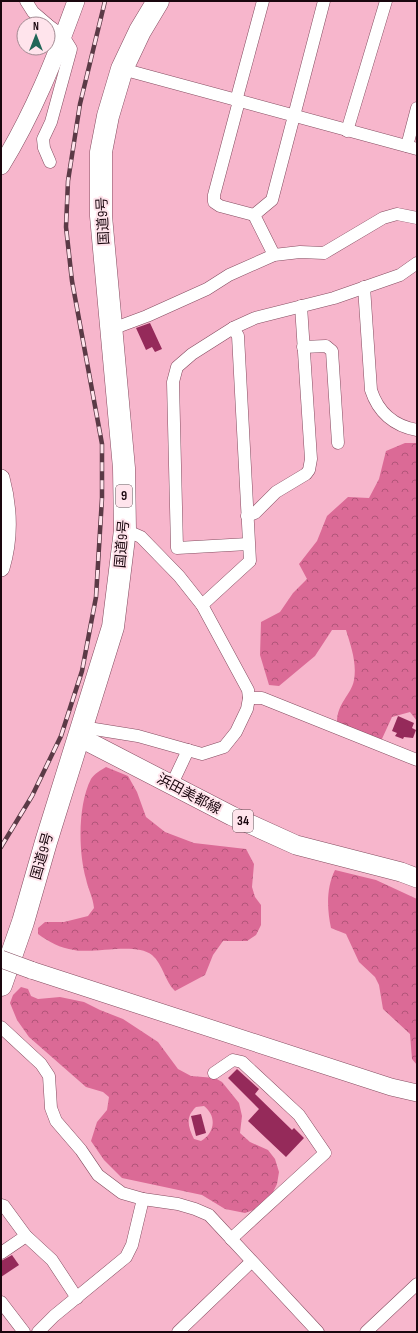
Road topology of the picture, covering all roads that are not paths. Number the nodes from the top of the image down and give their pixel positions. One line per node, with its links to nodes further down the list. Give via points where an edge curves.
1 (26, 1): 7 (street)
2 (76, 1): 9 (street)
3 (158, 1): 10 (highway, 国道9号 / 9)
4 (263, 1): 11 (street)
5 (324, 1): 13 (street)
6 (386, 1): 14 (street)
7 (38, 16)
8 (56, 31): 9 (street)
9 (63, 36): 16 (street, via 72,49 51,122 43,139); 17 (street, via 22,132)
10 (122, 69): 11 (street); 25 (highway, 国道9号 / 9, via 108,116 101,152 101,216)
11 (237, 101): 13 (street); 18 (street, via 213,199 220,206)
12 (417, 108): 15 (street)
13 (295, 116): 14 (street); 18 (street, via 272,200)
14 (347, 131): 15 (street)
15 (412, 148)
16 (50, 162)
17 (1, 166)
18 (254, 215): 20 (street)
19 (417, 218): 20 (street, via 396,214 383,218 324,253)
20 (274, 254): 25 (street, via 207,289)
21 (417, 263): 22 (street, via 400,275)
22 (364, 287): 23 (street); 27 (street, via 373,397 389,419 405,428)
23 (301, 306): 24 (street, via 255,318); 26 (street)
24 (233, 328): 30 (street, via 238,336); 32 (street, via 192,354 178,367 173,382 177,548)
25 (112, 330): 31 (highway, 国道9号 / 9, via 124,468)
26 (303, 347): 28 (street, via 326,346 332,352); 30 (street, via 311,459 309,470 276,492 255,514)
27 (417, 430)
28 (338, 443)
29 (1, 478): 33 (street, via 8,517 6,553)
30 (247, 516): 32 (street)
31 (125, 530): 34 (street, via 141,537 179,576); 36 (highway, 国道9号 / 9, via 114,628)
32 (248, 544): 34 (street, via 250,561)
33 (1, 568)
34 (202, 605): 35 (street, via 248,690)
35 (249, 698): 37 (street, via 236,732 224,746 202,754); 38 (street, via 262,698)
36 (80, 732): 37 (street, via 138,736); 39 (main road, 浜田美都線 / 34); 42 (highway, 国道9号 / 9, via 23,922)
37 (188, 750): 39 (street)
38 (417, 760)
39 (172, 784): 40 (main road, 浜田美都線 / 34, via 232,816 296,845)
40 (417, 878)
41 (1, 959): 45 (street, bridge, via 378,1083)
42 (1, 985)
43 (1, 1027): 46 (street, via 41,1064 49,1076 51,1108 56,1121 98,1175 122,1193)
44 (214, 1073): 49 (street, via 233,1060 242,1062 299,1115 325,1153)
45 (417, 1093)
46 (142, 1199): 49 (street, via 178,1204 209,1215); 53 (street, via 132,1245 126,1257)
47 (1, 1205): 48 (street)
48 (26, 1236): 50 (street); 53 (street, via 52,1260)
49 (231, 1239): 51 (street)
50 (1, 1253)
51 (251, 1262): 57 (street); 58 (street)
52 (417, 1284): 59 (street)
53 (77, 1298): 56 (street)
54 (1, 1302): 55 (street)
55 (24, 1332)
56 (38, 1332)
57 (178, 1332)
58 (318, 1332)
59 (366, 1332)

